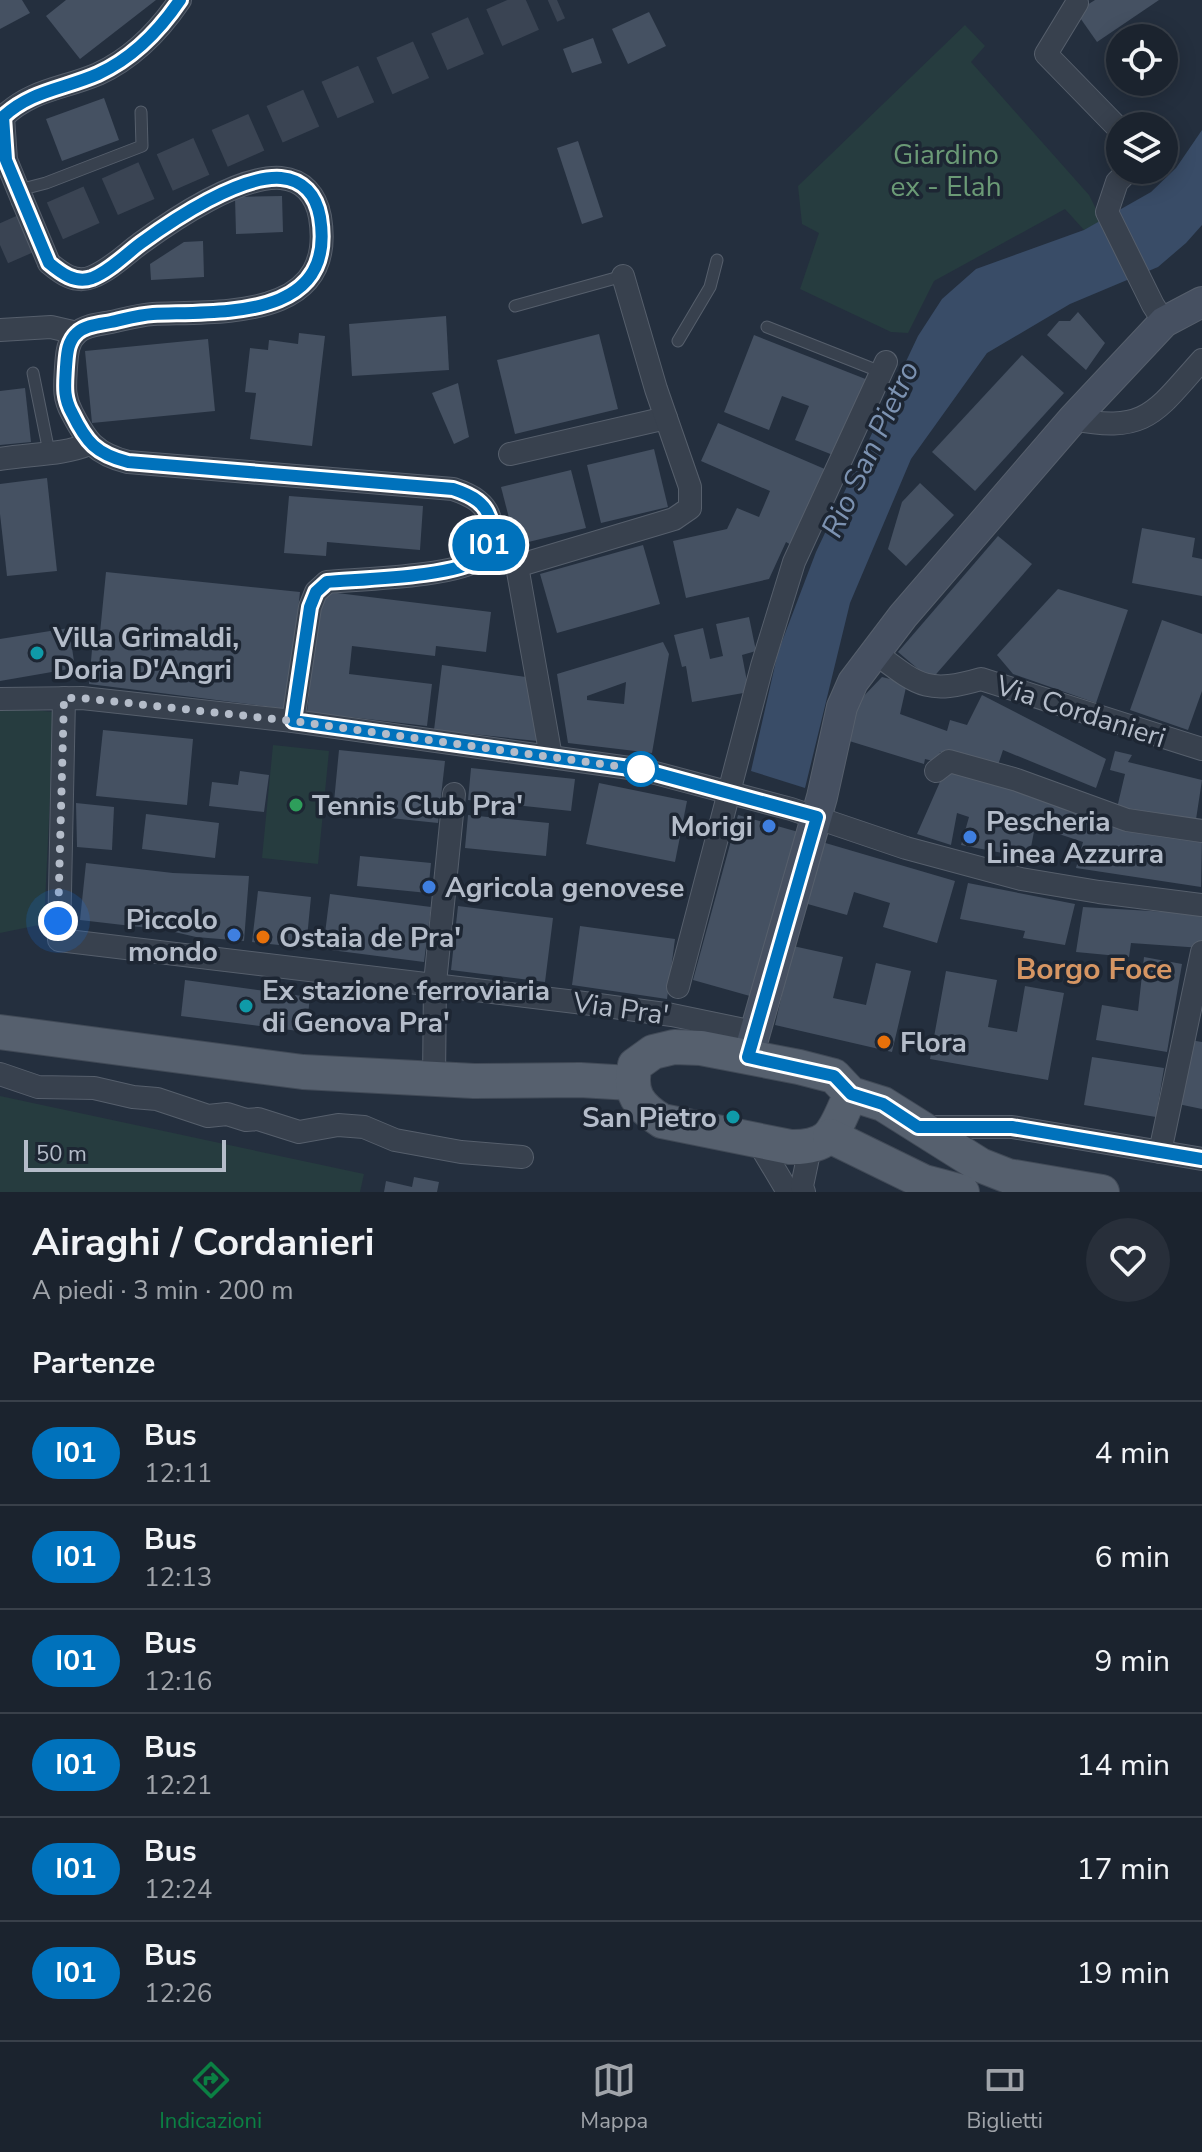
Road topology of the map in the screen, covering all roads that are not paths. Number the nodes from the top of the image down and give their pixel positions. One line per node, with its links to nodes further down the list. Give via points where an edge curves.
1 (180, 0): 6 (street, via 136,51 99,74 37,93 3,117 6,160)
2 (1077, 3): 4 (street, via 1046,54)
3 (141, 112): 6 (lane, via 142,146)
4 (1106, 116)
5 (1116, 184): 11 (street, via 1107,212)
6 (20, 194): 14 (street, bridge, via 49,263 73,279 90,278 247,182 296,179 312,194 322,247 312,277 283,299 242,311 148,315)
7 (717, 260): 15 (lane, via 710,287)
8 (623, 276): 10 (lane); 19 (street)
9 (1202, 302): 11 (street)
10 (515, 306)
11 (1164, 322): 20 (street)
12 (767, 327): 17 (lane)
13 (0, 330): 14 (street, via 51,327)
14 (77, 333): 21 (street, via 68,348 64,396)
15 (678, 341)
16 (1202, 360): 20 (street, via 1158,409 1131,423 1099,425)
17 (884, 367): 32 (street, via 794,562)
18 (33, 373): 22 (lane)
19 (666, 418): 23 (street); 30 (street, via 690,487 690,508 674,519 517,566)
20 (1073, 419): 25 (street)
21 (89, 444): 22 (street); 28 (street, via 106,457 128,462 453,489 475,497 490,516 492,534 480,558 457,569 327,582 316,592)
22 (49, 452): 24 (street)
23 (510, 454)
24 (0, 459)
25 (874, 652): 29 (street, Via Cordanieri, via 931,688 981,679); 34 (street, via 842,707)
26 (64, 698): 27 (street); 28 (street); 38 (street, Via Pra', via 59,940)
27 (0, 699)
28 (293, 721): 30 (street)
29 (1202, 749)
30 (551, 757): 32 (street, via 644,770)
31 (936, 771): 35 (street, via 949,761 1127,820)
32 (730, 793): 34 (street); 39 (street)
33 (454, 794): 38 (street)
34 (817, 817): 36 (street, via 1021,879); 43 (street)
35 (1202, 831)
36 (1202, 905)
37 (1202, 952): 51 (street)
38 (435, 983): 43 (street, Via Pra', via 672,1015); 45 (street)
39 (678, 987)
40 (0, 1018): 42 (main road)
41 (0, 1032): 42 (main road)
42 (57, 1040): 45 (main road, via 303,1072)
43 (751, 1044): 46 (main road, via 653,1052 635,1065); 47 (main road, via 834,1076)
44 (0, 1074): 52 (street, via 38,1087 94,1088 157,1099 208,1116 258,1119 299,1132 364,1127 395,1140)
45 (434, 1079): 46 (main road)
46 (631, 1083): 49 (main road, via 644,1110 662,1121)
47 (851, 1094): 48 (main road, via 883,1104); 50 (main road)
48 (918, 1127): 51 (street, via 1012,1127); 57 (main road, via 1008,1176)
49 (757, 1140): 50 (main road, via 790,1147); 54 (street)
50 (820, 1142): 55 (street); 56 (main road)
51 (1160, 1152): 53 (street)
52 (515, 1156)
53 (1202, 1159)
54 (788, 1192)
55 (804, 1192)
56 (962, 1192)
57 (1102, 1192)

